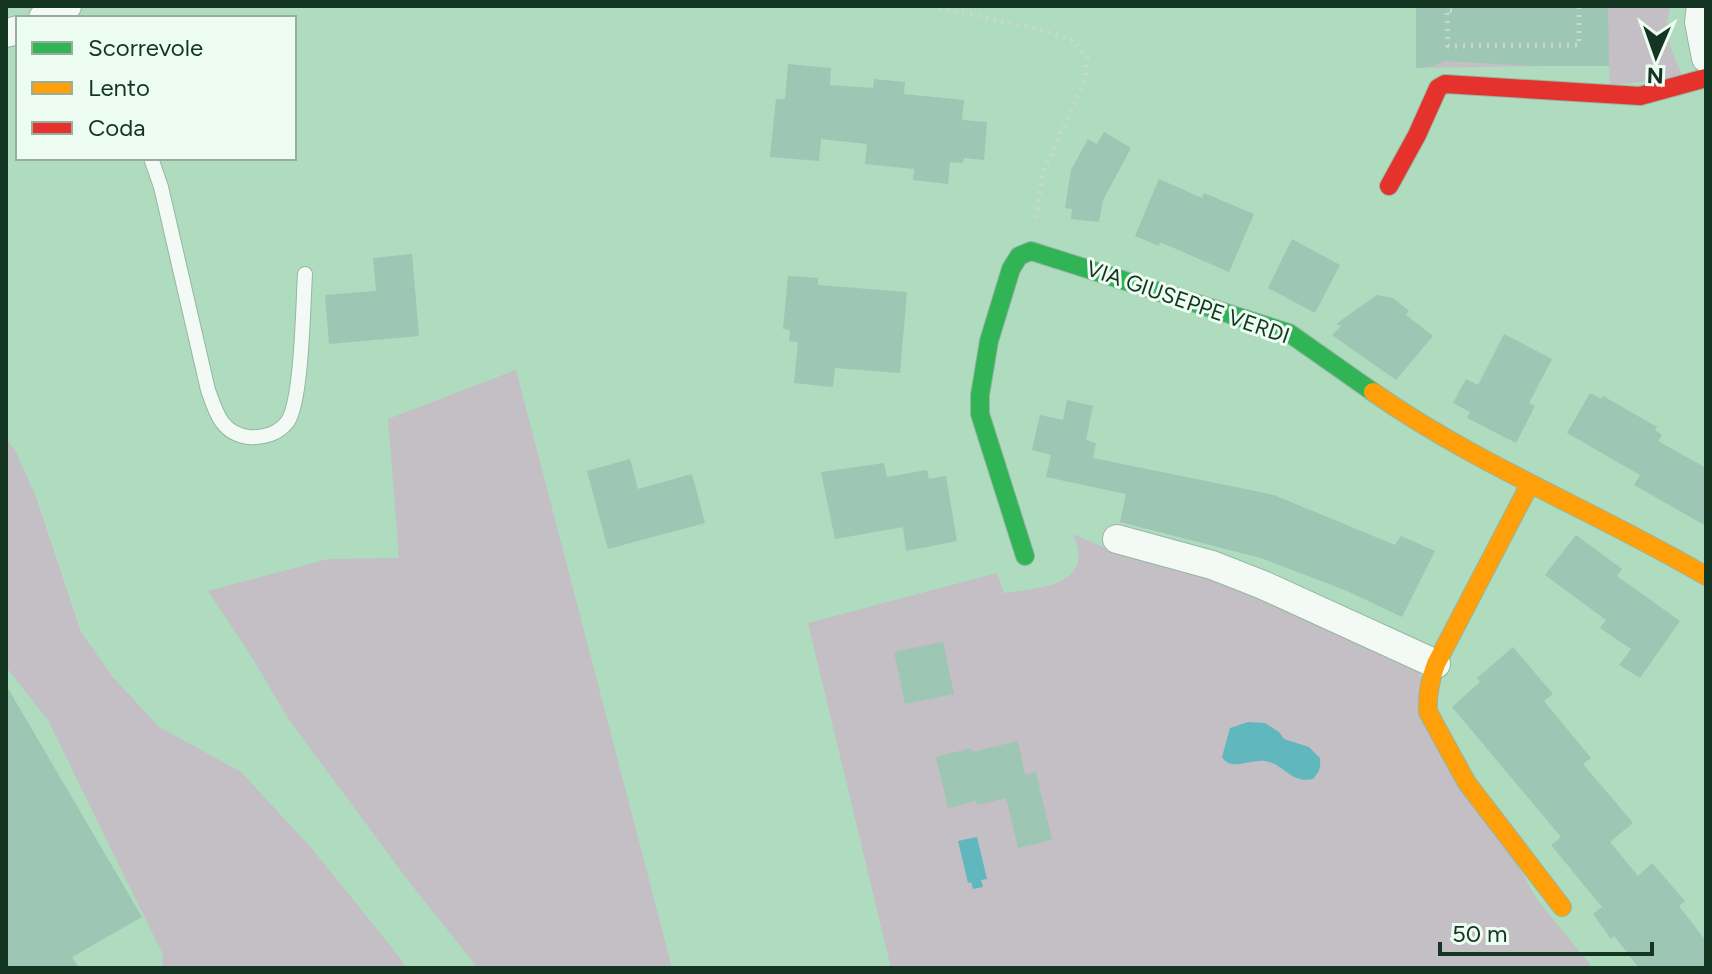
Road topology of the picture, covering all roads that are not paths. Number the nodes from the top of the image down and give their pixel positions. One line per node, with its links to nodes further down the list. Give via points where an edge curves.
1 (67, 6): 3 (street)
2 (1701, 6): 4 (street)
3 (47, 16)
4 (1706, 58)
5 (1699, 88): 7 (street, via 1640,96 1445,84 1438,88)
6 (152, 160): 8 (lane, via 208,390 224,427 239,436 275,433 288,421 296,398)
7 (1389, 186)
8 (305, 274)
9 (1530, 484): 11 (street, VIA GIUSEPPE VERDI, via 1405,414 1289,333 1031,251 1019,256 1011,269 979,391 980,414); 12 (street, VIA GIUSEPPE VERDI); 13 (street)
10 (1117, 539): 13 (street, via 1212,565)
11 (1025, 556)
12 (1706, 576)
13 (1436, 664): 14 (street, via 1427,690 1428,712 1467,783)
14 (1562, 907)

